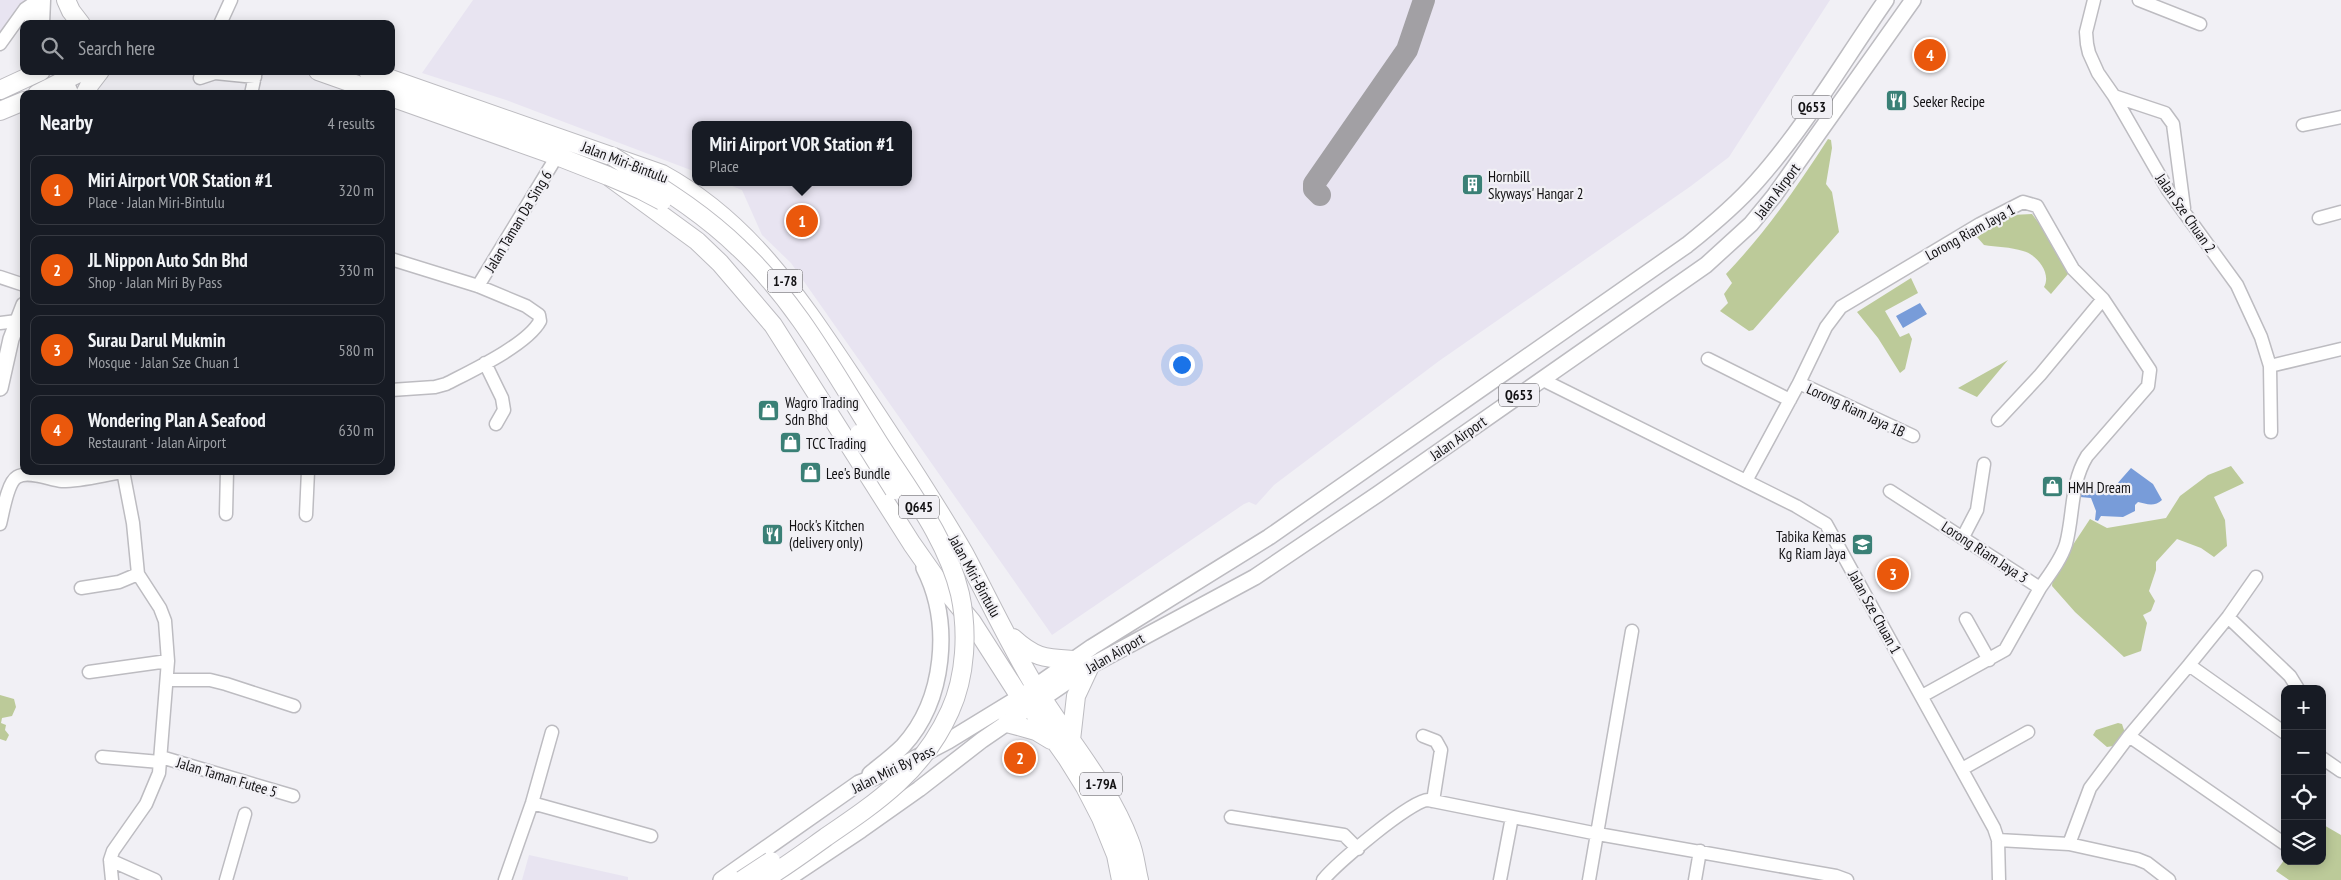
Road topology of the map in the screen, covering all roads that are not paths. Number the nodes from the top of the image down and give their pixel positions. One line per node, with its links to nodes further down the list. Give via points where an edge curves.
1 (66, 0): 10 (highway)
2 (231, 0): 11 (street)
3 (1886, 0): 54 (main road, Jalan Airport / Q653, via 1758,180 1718,221)
4 (1913, 0): 55 (main road, Jalan Airport / Q653, via 1838,109 1751,224 1706,265)
5 (2094, 0): 30 (street, Jalan Sze Chuan 2, via 2086,32 2089,53)
6 (2139, 0): 12 (street)
7 (40, 1): 8 (street); 9 (street); 13 (street, via 25,9)
8 (32, 20)
9 (42, 20)
10 (77, 20)
11 (222, 20)
12 (2200, 24)
13 (0, 44)
14 (43, 75): 25 (main road)
15 (77, 75): 23 (highway)
16 (97, 75): 27 (highway)
17 (209, 75): 22 (street)
18 (255, 75): 28 (street)
19 (329, 75): 29 (highway)
20 (379, 75): 37 (highway, Jalan Miri-Bintulu / 1-78)
21 (21, 77): 24 (highway)
22 (200, 78)
23 (66, 82): 26 (highway)
24 (0, 90)
25 (46, 90)
26 (50, 90)
27 (88, 90)
28 (251, 90)
29 (372, 90)
30 (2114, 96): 39 (street, Jalan Sze Chuan 2, via 2168,190); 39 (street, via 2165,113 2170,118)
31 (395, 98): 36 (highway, Jalan Miri-Bintulu / 1-78)
32 (20, 102): 33 (highway)
33 (0, 111)
34 (2341, 117): 35 (street)
35 (2303, 125)
36 (557, 156): 38 (highway, Jalan Miri-Bintulu / 1-78); 45 (street, Jalan Taman Da Sing 6)
37 (612, 156): 85 (highway, Jalan Miri-Bintulu / 1-78, via 662,174 686,187 741,230 767,258 809,312 889,433 962,551); 131 (highway, Q645, bridge, via 696,210 739,247 794,311 934,532 951,565 960,595 964,635 960,678 951,710 932,744 914,769 887,795)
38 (608, 176): 77 (highway, Jalan Miri-Bintulu / 1-78, via 696,241 747,292 773,325); 130 (highway, Q645, bridge, via 642,190 704,230 767,292 934,552 951,604 954,628 952,670 935,720 918,748 877,788)
39 (2184, 210): 53 (street, Jalan Sze Chuan 2, via 2237,285 2261,337)
40 (2341, 212): 41 (street)
41 (2319, 218)
42 (395, 260): 45 (street)
43 (0, 276): 44 (street)
44 (20, 284)
45 (478, 286): 52 (street, via 532,310 540,321 529,334)
46 (2103, 299): 56 (street, Lorong Riam Jaya 1, via 2073,269 2037,206 2023,202 1980,224 1842,307 1826,327); 60 (street); 81 (street, Lorong Riam Jaya 1, via 2150,370 2150,378 2148,386 2087,456 2079,470 2066,545)
47 (20, 314): 48 (main road)
48 (17, 321): 49 (street); 57 (main road)
49 (0, 323)
50 (2341, 349): 53 (street)
51 (1708, 359): 59 (street)
52 (485, 363): 58 (street, via 446,384); 61 (street, via 502,398 504,410)
53 (2270, 366): 62 (street, Jalan Sze Chuan 2)
54 (1502, 375): 55 (main road, via 1522,371); 86 (main road, Jalan Airport / Q653, via 1284,527)
55 (1541, 379): 71 (street, Jalan Sze Chuan 1); 90 (main road, Jalan Airport / Q653, via 1255,577)
56 (1799, 384): 59 (street, Lorong Riam Jaya 1); 63 (street, Lorong Riam Jaya 1B)
57 (0, 388)
58 (395, 390)
59 (1790, 400): 71 (street, Lorong Riam Jaya 1)
60 (1998, 420)
61 (496, 424)
62 (2271, 432)
63 (1913, 436)
64 (1984, 464): 76 (street, via 1977,510)
65 (24, 475): 67 (street, via 61,481)
66 (24, 475): 75 (street, via 17,477 10,487)
67 (105, 475)
68 (124, 475): 78 (street)
69 (227, 475): 73 (street)
70 (308, 475): 74 (street)
71 (1746, 481): 95 (street, Jalan Sze Chuan 1, via 1826,524)
72 (1890, 491): 76 (street, Lorong Riam Jaya 3)
73 (226, 514)
74 (306, 515)
75 (0, 524)
76 (1963, 537): 81 (street, Lorong Riam Jaya 3)
77 (912, 544): 96 (highway, Jalan Miri-Bintulu / 1-78, via 972,622); 110 (main road, via 929,579 939,613 941,650 936,681 916,728 903,746)
78 (138, 574): 80 (street, via 119,582); 88 (street, via 165,621)
79 (2256, 577): 82 (street)
80 (81, 588)
81 (2040, 588): 87 (street, Lorong Riam Jaya 3, via 2005,650)
82 (2228, 617): 89 (street); 93 (street)
83 (1966, 619): 87 (street)
84 (1632, 631): 117 (street)
85 (1007, 632): 86 (highway, via 1029,653); 94 (highway, Jalan Miri-Bintulu / 1-78)
86 (1073, 660): 94 (main road, Jalan Airport / Q653)
87 (1989, 660): 95 (street, Lorong Riam Jaya 3)
88 (168, 661): 91 (street); 92 (street)
89 (2189, 665): 99 (street); 103 (street)
90 (1090, 666): 94 (main road, Jalan Airport / Q653); 104 (highway, via 1076,696)
91 (89, 672)
92 (167, 680): 97 (street, via 210,680); 106 (street)
93 (2296, 685)
94 (1039, 692): 96 (main road, Q653); 104 (highway, Jalan Miri-Bintulu / 1-79A)
95 (1922, 696): 108 (street, Jalan Sze Chuan 1)
96 (1024, 702): 98 (main road, Jalan Miri By Pass); 104 (highway, Jalan Miri-Bintulu); 110 (main road, Jalan Miri By Pass, via 891,771)
97 (294, 706)
98 (1006, 723): 104 (highway, via 1036,730); 132 (main road, Jalan Miri By Pass, via 919,789)
99 (2281, 730)
100 (552, 732): 113 (street)
101 (2028, 732): 108 (street)
102 (1423, 736): 112 (street, via 1436,741 1441,750)
103 (2129, 736): 120 (street); 121 (street, via 2090,788)
104 (1064, 742): 133 (highway, Jalan Miri-Bintulu, via 1101,818 1116,855); 134 (highway, Jalan Miri-Bintulu / 1-79A, via 1115,807 1131,844)
105 (102, 757): 106 (street, Jalan Taman Futee 5)
106 (160, 759): 111 (street, Jalan Taman Futee 5); 124 (street, via 156,784 146,804 113,850)
107 (2326, 761): 109 (street)
108 (1962, 769): 119 (street, Jalan Sze Chuan 1)
109 (2341, 771)
110 (860, 783): 129 (main road, Jalan Miri By Pass)
111 (293, 796)
112 (1433, 801): 116 (street); 122 (street, via 1418,802)
113 (532, 803): 118 (street); 128 (street)
114 (245, 814): 127 (street)
115 (1232, 817): 122 (street, via 1344,835)
116 (1512, 817): 117 (street); 136 (street)
117 (1598, 834): 123 (street); 137 (street)
118 (651, 836)
119 (1998, 840): 121 (street); 140 (street, Jalan Sze Chuan 1)
120 (2281, 841)
121 (2068, 844): 141 (street, via 2137,859)
122 (1358, 849): 135 (street)
123 (1700, 851): 138 (street); 139 (street)
124 (110, 860): 125 (street); 126 (street)
125 (112, 880)
126 (155, 880)
127 (226, 880)
128 (505, 880)
129 (721, 880)
130 (742, 880)
131 (763, 880)
132 (786, 880)
133 (1121, 880)
134 (1139, 880)
135 (1323, 880)
136 (1500, 880)
137 (1589, 880)
138 (1695, 880)
139 (1847, 880)
140 (1999, 880)
141 (2169, 880)

